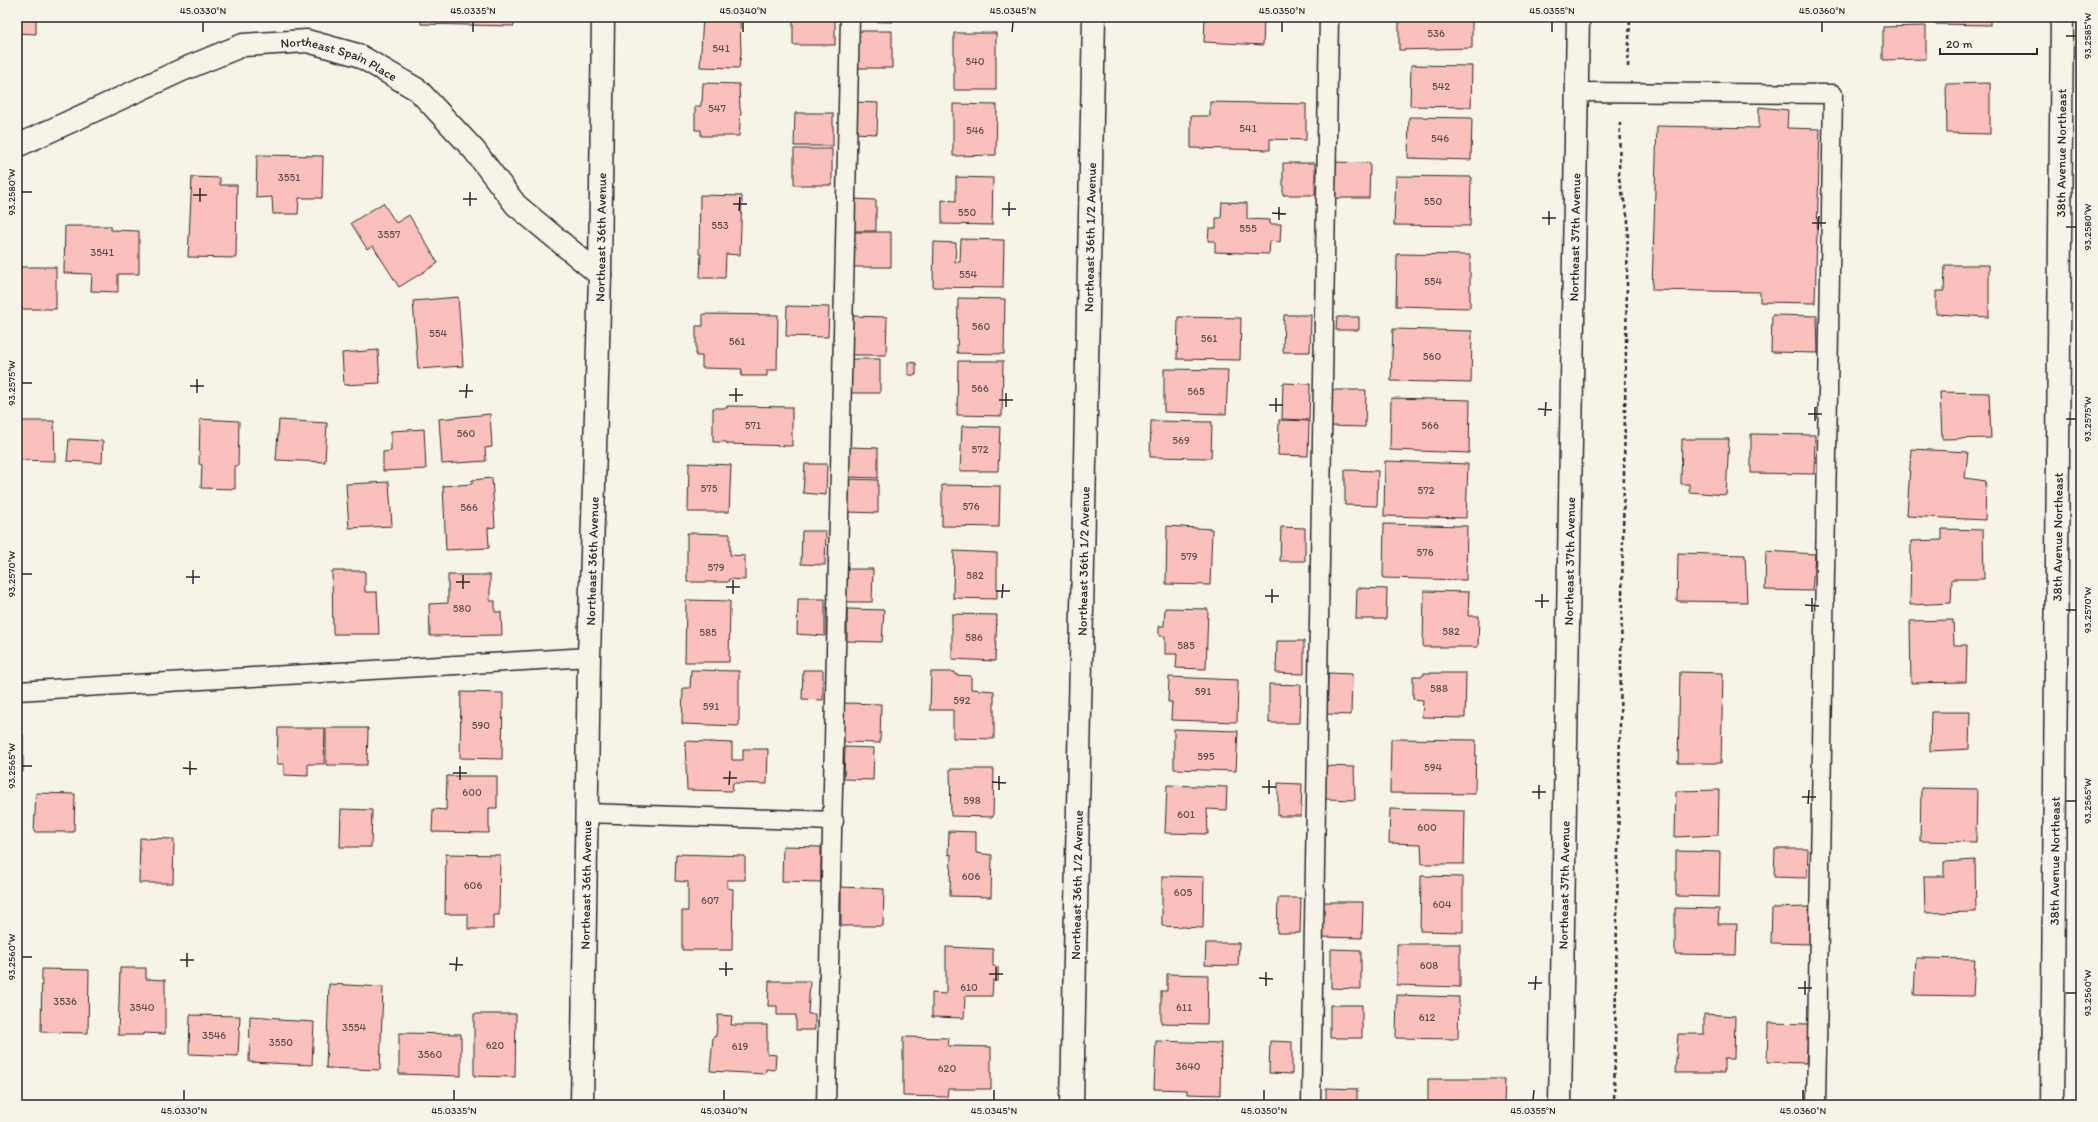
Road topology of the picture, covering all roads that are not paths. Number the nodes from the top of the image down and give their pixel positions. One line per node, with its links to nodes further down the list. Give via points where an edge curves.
1 (603, 17): 9 (street, Northeast 36th Avenue)
2 (850, 17): 13 (lane)
3 (1094, 17): 16 (street, Northeast 36th 1/2 Avenue)
4 (1329, 17): 17 (lane)
5 (1578, 17): 7 (street, Northeast 37th Avenue)
6 (2062, 17): 20 (street, 38th Avenue Northeast)
7 (1577, 92): 18 (street, Northeast 37th Avenue); 19 (lane, via 1833,94)
8 (17, 146): 9 (street, Northeast Spain Place, via 182,70 243,45 307,41 358,55 418,90 474,150 516,205)
9 (600, 275): 10 (street, Northeast 36th Avenue)
10 (589, 657): 11 (lane); 12 (street, Northeast 36th Avenue)
11 (17, 691)
12 (586, 813): 13 (lane); 14 (street, Northeast 36th Avenue)
13 (834, 821): 15 (lane)
14 (582, 1105)
15 (826, 1105)
16 (1072, 1105)
17 (1311, 1105)
18 (1560, 1105)
19 (1816, 1105)
20 (2052, 1105)

